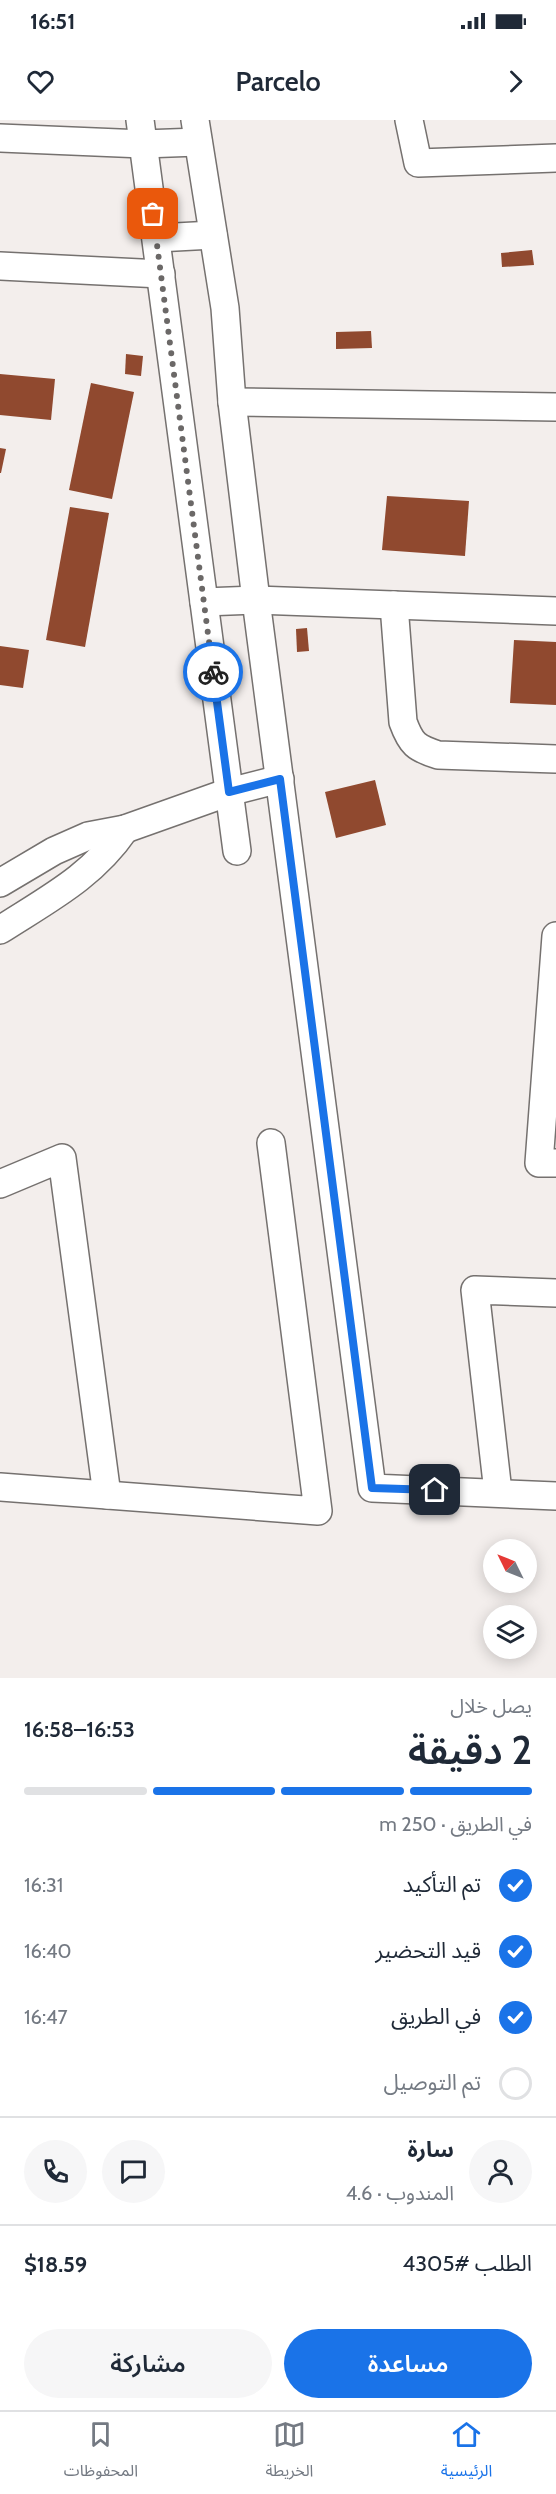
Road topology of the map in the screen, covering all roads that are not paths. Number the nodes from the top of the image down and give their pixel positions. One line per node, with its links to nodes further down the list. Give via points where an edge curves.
1 (409, 120): 5 (street, via 418,163)
2 (196, 131): 3 (street); 6 (street)
3 (142, 132): 4 (street); 7 (street)
4 (0, 138)
5 (556, 158)
6 (213, 235): 7 (street); 10 (street, via 225,308)
7 (157, 238): 9 (street)
8 (0, 266): 9 (street)
9 (161, 274): 13 (street)
10 (232, 402): 11 (street); 12 (street)
11 (556, 407)
12 (256, 600): 13 (street); 14 (street); 17 (street)
13 (204, 602): 18 (street)
14 (394, 605): 15 (street); 16 (street, via 403,722 410,739 420,749 438,755)
15 (556, 611)
16 (556, 759)
17 (280, 779): 18 (street); 29 (street, via 372,1488)
18 (229, 792): 19 (street); 20 (street)
19 (125, 829): 21 (street, via 71,843); 22 (street, via 87,873)
20 (237, 851)
21 (0, 883)
22 (0, 930)
23 (556, 936): 25 (street, via 539,1163)
24 (271, 1143): 30 (street, via 318,1511)
25 (556, 1163)
26 (0, 1184): 30 (street, via 62,1158)
27 (556, 1293): 29 (street, via 475,1290)
28 (0, 1487): 30 (street)
29 (498, 1492): 31 (street)
30 (107, 1495)
31 (556, 1496)

